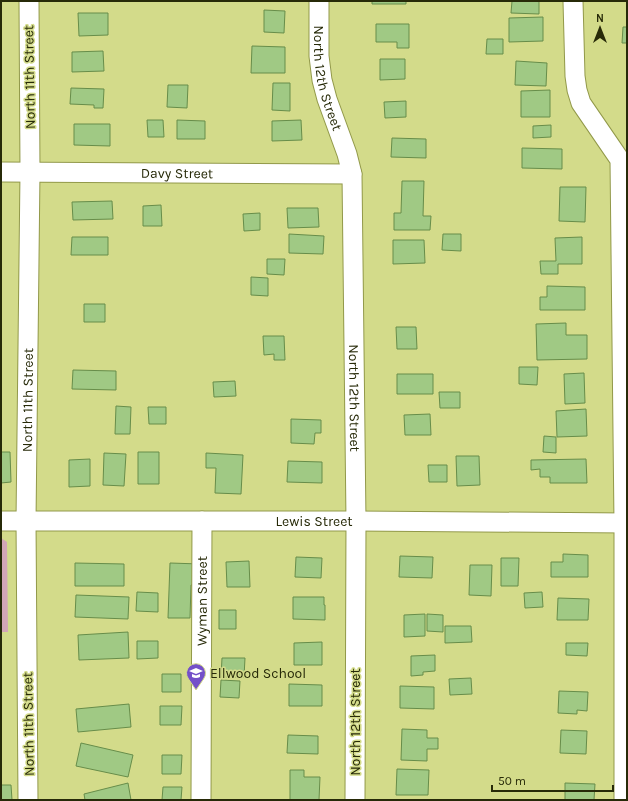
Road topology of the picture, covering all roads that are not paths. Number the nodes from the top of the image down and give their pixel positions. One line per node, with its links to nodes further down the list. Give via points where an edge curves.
1 (29, 1): 6 (street, North 11th Street)
2 (319, 1): 7 (street, North 12th Street, via 319,56 322,80)
3 (573, 1): 4 (street, via 575,76 581,103)
4 (623, 160): 12 (street)
5 (1, 172): 6 (street, Davy Street)
6 (30, 172): 7 (street, Davy Street); 9 (street, North 11th Street)
7 (352, 174): 11 (street, North 12th Street)
8 (1, 521): 9 (street, Lewis Street)
9 (26, 521): 10 (street, Lewis Street); 13 (street, North 11th Street)
10 (202, 521): 11 (street, Lewis Street); 14 (street, Wyman Street)
11 (356, 521): 12 (street, Lewis Street); 15 (street, North 12th Street)
12 (626, 523): 16 (street)
13 (28, 800)
14 (201, 800)
15 (355, 800)
16 (624, 800)

